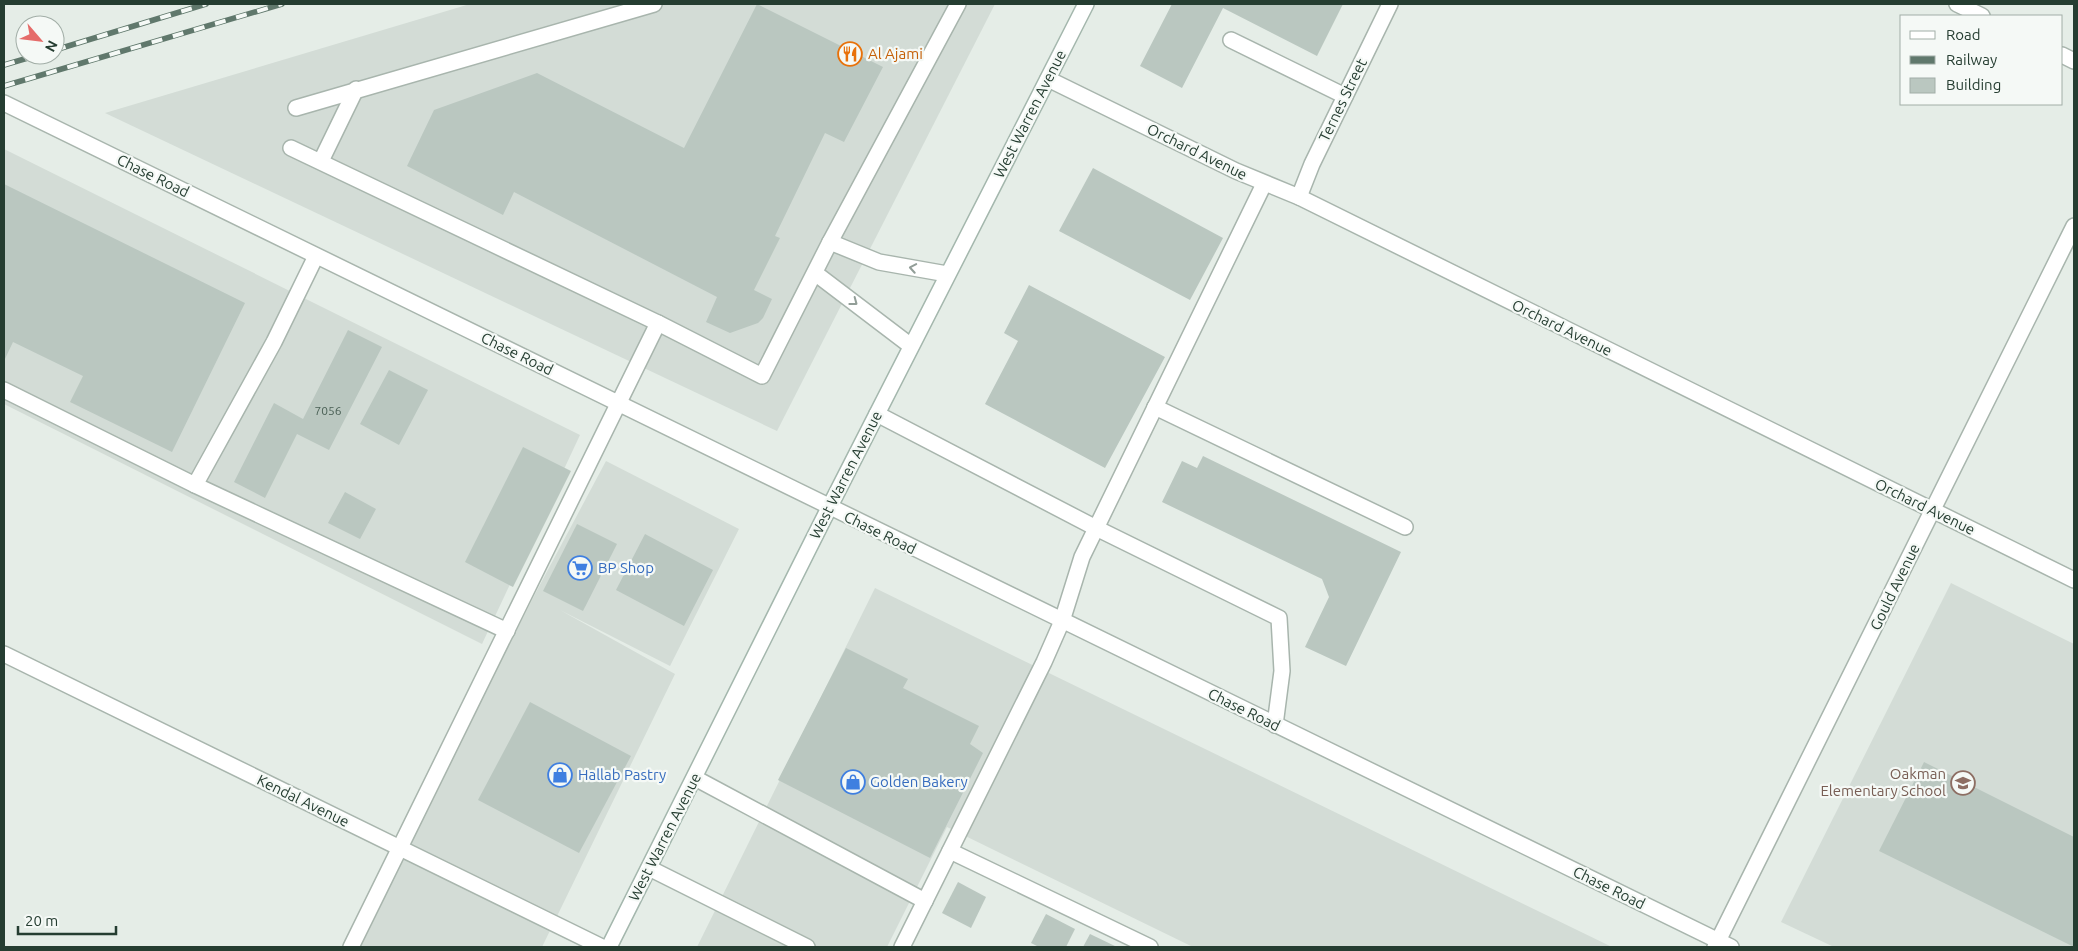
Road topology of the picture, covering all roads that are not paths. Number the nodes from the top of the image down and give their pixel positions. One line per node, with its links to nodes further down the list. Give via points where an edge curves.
1 (654, 4): 9 (street)
2 (958, 4): 18 (street)
3 (1086, 4): 8 (street, West Warren Avenue)
4 (1390, 4): 10 (street, Ternes Street)
5 (1957, 4): 6 (street)
6 (1980, 15)
7 (1231, 40): 10 (street)
8 (1048, 79): 15 (street, Orchard Avenue); 21 (street, West Warren Avenue)
9 (356, 90): 12 (street); 14 (street)
10 (1345, 96): 16 (street, Ternes Street)
11 (4, 103): 19 (street, Chase Road)
12 (296, 108)
13 (291, 148): 14 (street)
14 (321, 161): 22 (street)
15 (1264, 184): 16 (street, Orchard Avenue); 26 (street)
16 (1299, 197): 30 (street, Orchard Avenue)
17 (2074, 226): 30 (street, Gould Avenue)
18 (830, 242): 20 (street); 21 (street, one-way to 18, via 879,262)
19 (316, 256): 25 (street, Chase Road); 28 (street, via 274,342)
20 (815, 273): 22 (street, via 762,376); 23 (street, one-way to 23)
21 (947, 274): 23 (street, West Warren Avenue)
22 (658, 323): 25 (street)
23 (911, 346): 27 (street, West Warren Avenue)
24 (4, 390): 28 (street)
25 (617, 403): 29 (street, Chase Road); 35 (street)
26 (1155, 406): 31 (street); 32 (street)
27 (877, 414): 29 (street, West Warren Avenue); 32 (street)
28 (195, 485): 35 (street)
29 (829, 508): 34 (street, Chase Road); 38 (street, West Warren Avenue)
30 (1932, 512): 33 (street, Orchard Avenue); 43 (street, Gould Avenue)
31 (1405, 527)
32 (1096, 528): 34 (street, via 1082,557); 37 (street, via 1279,618 1282,671)
33 (2074, 580)
34 (1062, 621): 37 (street, Chase Road); 40 (street)
35 (506, 631): 39 (street)
36 (4, 654): 39 (street, Kendal Avenue)
37 (1274, 725): 43 (street, Chase Road)
38 (695, 778): 41 (street, West Warren Avenue); 42 (street)
39 (400, 848): 44 (street); 45 (street, Kendal Avenue)
40 (950, 851): 42 (street); 49 (street)
41 (650, 868): 46 (street, West Warren Avenue); 47 (street)
42 (925, 901): 48 (street)
43 (1721, 945)
44 (351, 947)
45 (602, 947)
46 (609, 947)
47 (807, 947)
48 (902, 947)
49 (1150, 947)

